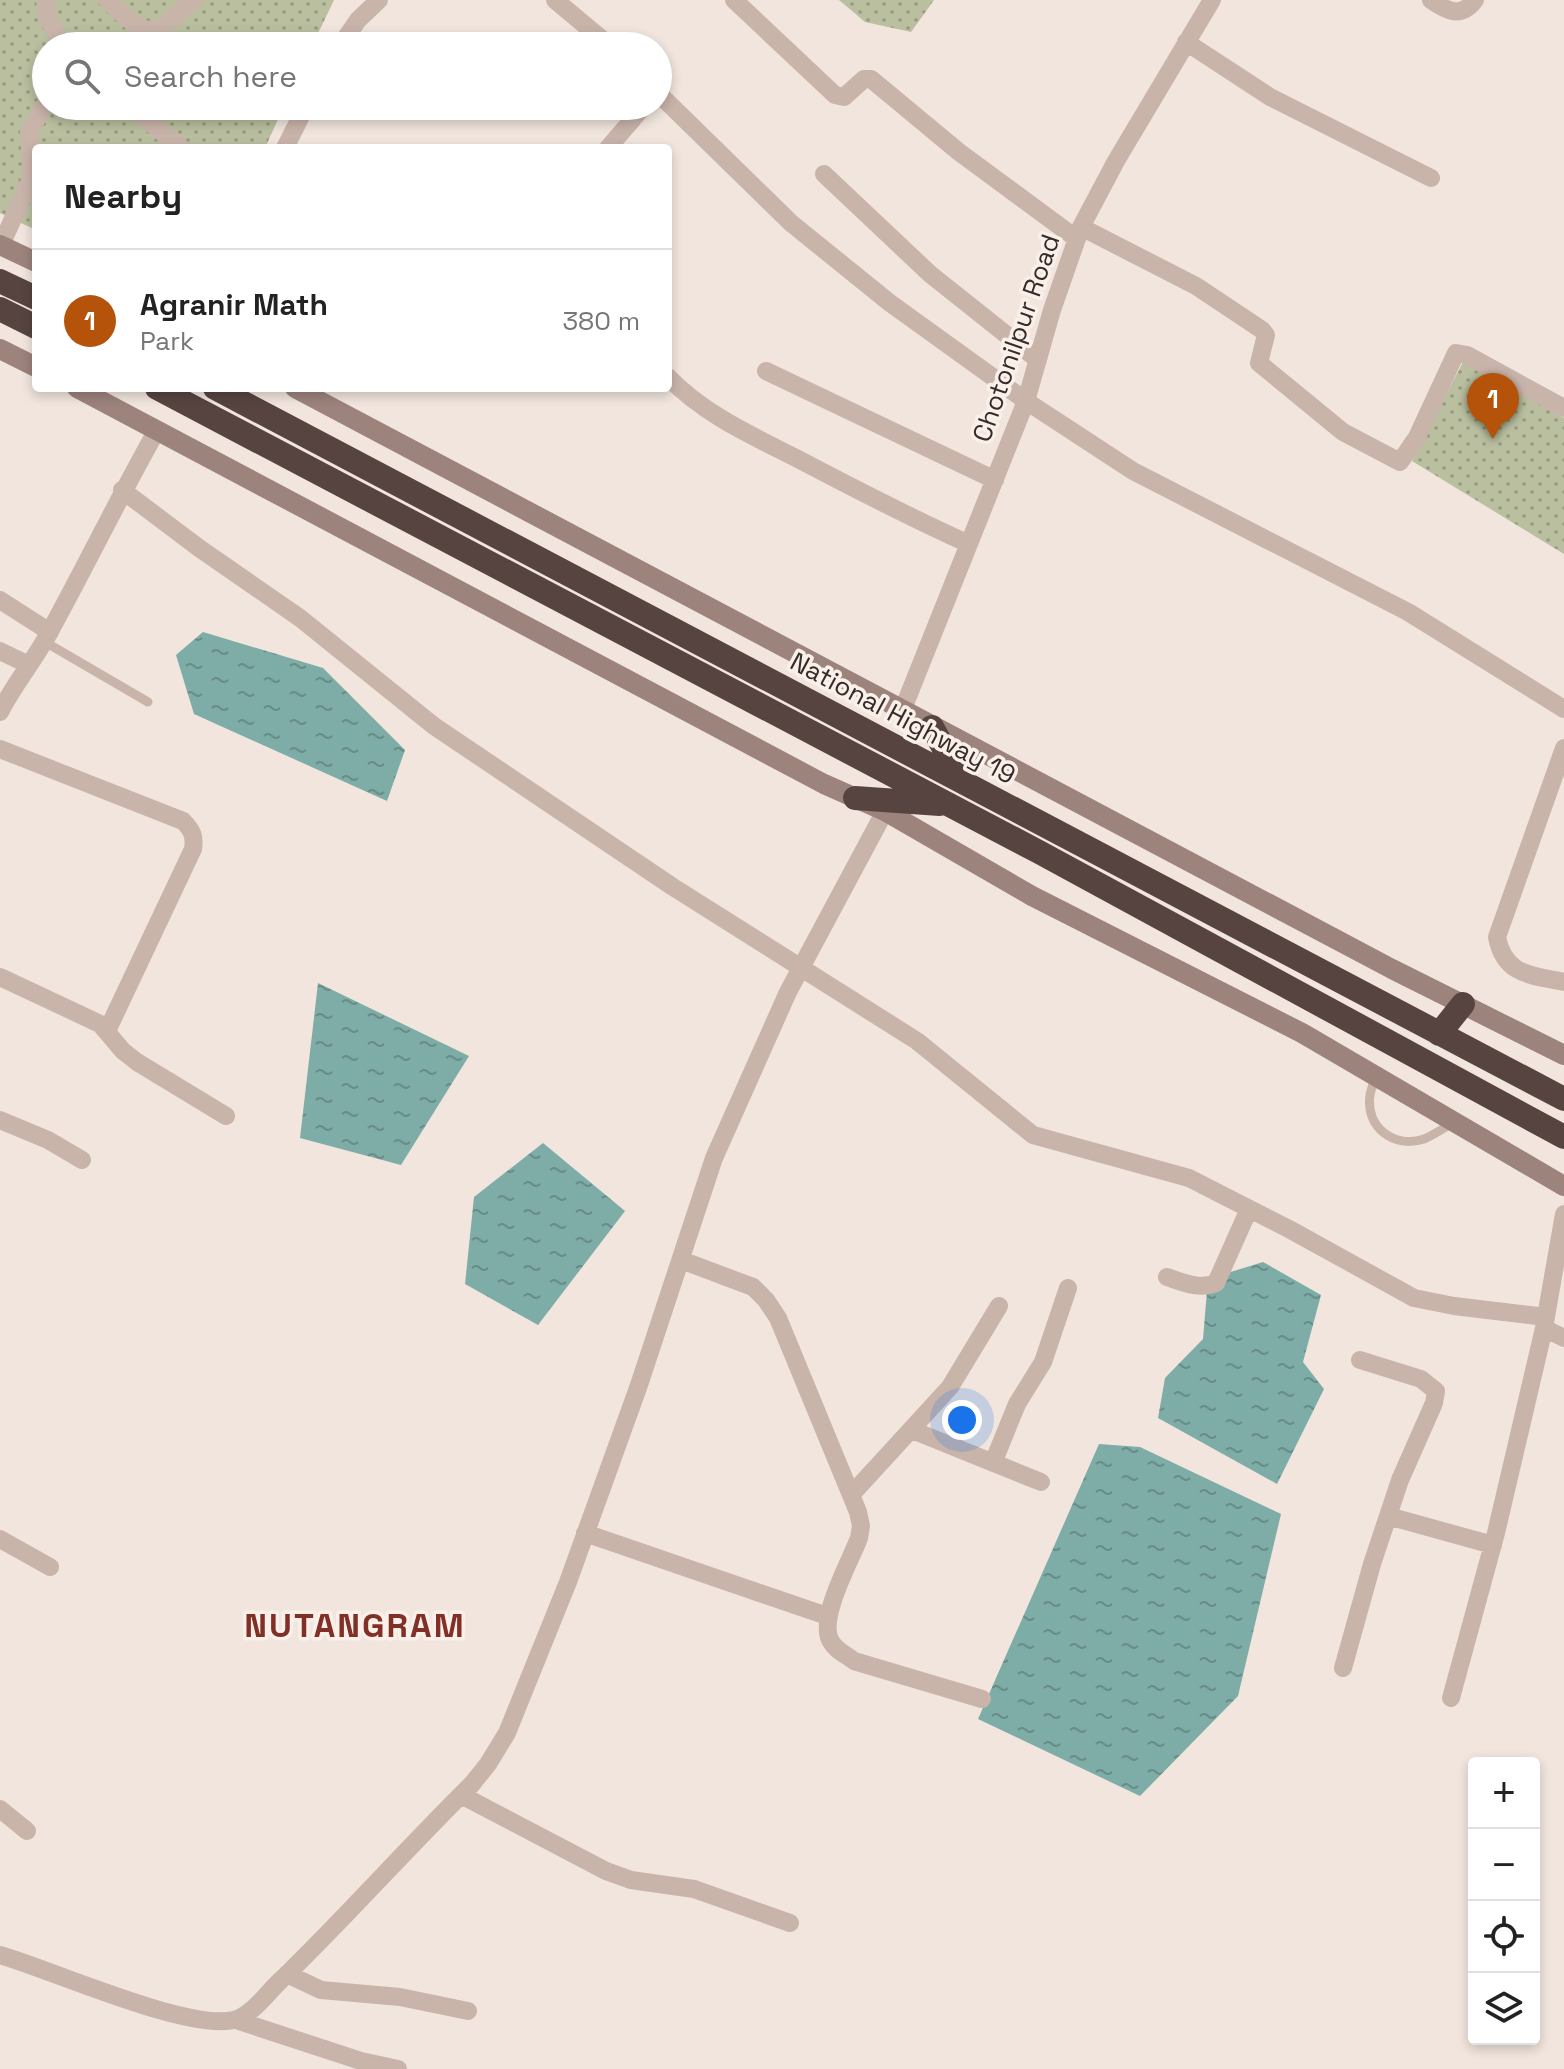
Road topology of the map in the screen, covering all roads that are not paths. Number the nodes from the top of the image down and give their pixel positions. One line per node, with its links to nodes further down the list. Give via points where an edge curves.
1 (45, 0): 10 (street)
2 (107, 0): 3 (street, via 133,25 152,31 162,29)
3 (194, 0)
4 (379, 0): 11 (street)
5 (555, 0): 12 (street)
6 (734, 0): 26 (street, via 835,95 844,97 871,79 959,152)
7 (1212, 0): 13 (street, Chotonilpur Road)
8 (1431, 0): 9 (street, via 1460,13)
9 (1475, 0)
10 (56, 32)
11 (350, 32)
12 (593, 32)
13 (1186, 42): 25 (street, via 1270,97); 26 (street, Chotonilpur Road)
14 (672, 107): 42 (street, via 791,223)
15 (36, 120): 24 (street, via 29,132)
16 (147, 120): 19 (street)
17 (299, 120): 20 (street)
18 (632, 120): 21 (street)
19 (176, 144)
20 (287, 144)
21 (611, 144)
22 (824, 174): 34 (street, via 930,274)
23 (32, 177): 27 (street)
24 (32, 177)
25 (1431, 178)
26 (1079, 233): 34 (street, Chotonilpur Road); 43 (street, via 1196,286 1262,330 1266,335 1259,363 1343,432 1400,462 1456,353)
27 (0, 245): 28 (main road)
28 (32, 260)
29 (0, 281): 30 (highway)
30 (32, 296)
31 (0, 309): 32 (highway)
32 (32, 325)
33 (0, 349): 35 (main road)
34 (1038, 360): 42 (street, Chotonilpur Road)
35 (32, 365)
36 (766, 371): 45 (street)
37 (672, 381): 47 (street, via 736,429)
38 (85, 392): 44 (main road)
39 (165, 392): 61 (highway)
40 (223, 392): 59 (highway, National Highway 19)
41 (303, 392): 53 (main road)
42 (1026, 401): 45 (street, Chotonilpur Road); 54 (street, via 1133,471 1408,612)
43 (1564, 408)
44 (157, 430): 46 (street); 60 (main road)
45 (995, 480): 47 (street, Chotonilpur Road)
46 (122, 490): 49 (street); 63 (street, via 300,618 434,726)
47 (969, 544): 53 (street, Chotonilpur Road)
48 (0, 600): 49 (street)
49 (47, 637): 51 (street); 52 (lane)
50 (0, 651): 51 (street)
51 (29, 665): 55 (street)
52 (148, 702)
53 (903, 709): 56 (main road)
54 (1564, 709)
55 (0, 712)
56 (932, 727): 59 (highway); 66 (main road)
57 (1564, 748): 65 (street, via 1497,937 1500,955 1515,969)
58 (0, 749): 67 (street, via 183,821 192,830 193,849)
59 (962, 781): 68 (highway, National Highway 19)
60 (855, 798): 61 (highway); 62 (main road)
61 (951, 805): 75 (highway)
62 (885, 811): 63 (street); 70 (main road, via 1032,896)
63 (800, 969): 78 (street, via 917,1041 1033,1135 1189,1178); 80 (street, via 714,1158)
64 (0, 977): 67 (street)
65 (1564, 982)
66 (1463, 1004): 68 (highway); 69 (main road)
67 (107, 1031): 72 (street, via 137,1062)
68 (1439, 1034): 71 (highway, National Highway 19)
69 (1564, 1055)
70 (1376, 1076): 74 (main road); 74 (lane, via 1369,1097 1374,1121 1392,1140 1423,1139)
71 (1564, 1099)
72 (226, 1116)
73 (0, 1120): 76 (street)
74 (1453, 1123): 77 (main road)
75 (1564, 1137)
76 (82, 1160)
77 (1564, 1186)
78 (1249, 1209): 81 (street, via 1216,1283 1198,1286); 84 (street, via 1414,1298)
79 (1564, 1214): 84 (street)
80 (681, 1260): 90 (street, via 753,1287 766,1300); 92 (street)
81 (1167, 1277)
82 (1068, 1288): 88 (street, via 1043,1362 1017,1404)
83 (999, 1306): 87 (street, via 950,1387)
84 (1545, 1322): 85 (street); 94 (street)
85 (1564, 1338)
86 (1360, 1360): 91 (street, via 1421,1379 1436,1391)
87 (912, 1430): 88 (street); 90 (street)
88 (993, 1463): 89 (street)
89 (1041, 1482)
90 (851, 1495): 96 (street, via 861,1526 859,1538)
91 (1388, 1516): 94 (street); 97 (street)
92 (585, 1533): 96 (street); 100 (street, via 507,1733)
93 (0, 1539): 95 (street)
94 (1493, 1545): 98 (street)
95 (50, 1567)
96 (827, 1616): 99 (street, via 829,1638 854,1661)
97 (1343, 1668)
98 (1451, 1698)
99 (982, 1699)
100 (461, 1795): 103 (street, via 606,1871 694,1889); 105 (street)
101 (0, 1809): 102 (street)
102 (27, 1831)
103 (790, 1923)
104 (0, 1955): 107 (street, via 173,2014)
105 (287, 1974): 106 (street, via 321,1990 400,1997); 107 (street)
106 (468, 2011)
107 (236, 2020): 108 (street)
108 (398, 2069)

